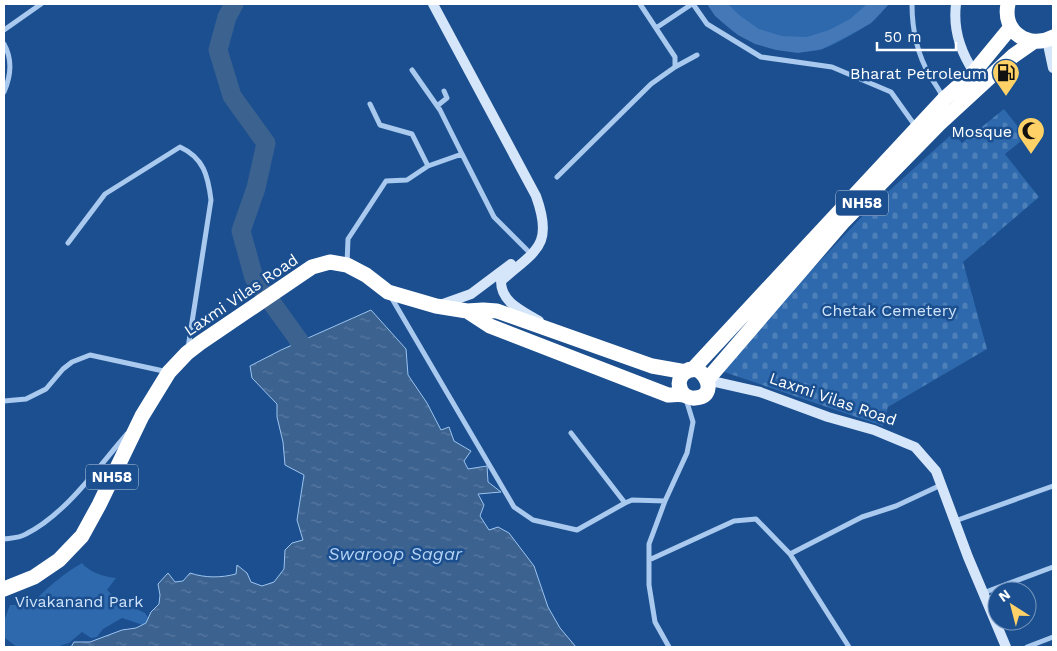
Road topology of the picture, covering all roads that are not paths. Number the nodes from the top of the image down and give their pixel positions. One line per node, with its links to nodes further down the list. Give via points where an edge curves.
1 (40, 4): 10 (street)
2 (434, 4): 27 (street, via 536,196)
3 (640, 4): 8 (street)
4 (692, 4): 8 (street); 23 (street, via 707,24 762,57 832,67 890,92)
5 (912, 4): 20 (street, via 918,48)
6 (956, 4): 17 (street, via 957,34 966,61)
7 (1008, 4): 9 (highway)
8 (656, 28): 14 (street, via 675,57)
9 (1011, 28): 11 (highway, via 1020,37); 17 (highway, NH58)
10 (4, 30)
11 (1044, 40): 15 (street); 23 (highway, NH58, via 1013,56)
12 (4, 44): 19 (street, via 11,66)
13 (696, 55): 14 (street)
14 (675, 66): 26 (street, via 651,84)
15 (1053, 68)
16 (412, 70): 22 (street)
17 (974, 72): 20 (highway, NH58)
18 (444, 91): 22 (street, via 447,98)
19 (4, 92)
20 (944, 99): 23 (highway, NH58)
21 (370, 104): 25 (street, via 380,125 412,134)
22 (437, 106): 24 (street)
23 (921, 133): 36 (highway, NH58); 38 (highway, NH58)
24 (462, 154): 25 (street); 29 (street, via 494,216)
25 (428, 166): 30 (street, via 407,180 386,180 348,239)
26 (557, 176)
27 (544, 229): 29 (street); 34 (street, via 542,241 501,281 501,292 507,300)
28 (68, 243): 35 (street, via 105,194 180,147 193,153 208,177 211,200)
29 (527, 250): 32 (street, via 471,294)
30 (347, 265): 31 (highway, Laxmi Vilas Road / NH58); 35 (highway, Laxmi Vilas Road / NH58, via 330,262 312,267)
31 (388, 292): 32 (highway, Laxmi Vilas Road / NH58); 46 (street, via 514,507 533,520 577,530)
32 (436, 306): 33 (highway, Laxmi Vilas Road / NH58)
33 (468, 312): 34 (highway, NH58, via 497,311); 39 (highway, Laxmi Vilas Road / NH58, via 490,326 668,395)
34 (558, 333): 36 (highway, NH58, via 652,366)
35 (187, 353): 37 (highway, Laxmi Vilas Road / NH58)
36 (689, 371): 38 (highway, Laxmi Vilas Road / NH58, via 699,371); 39 (highway, via 681,377 679,384)
37 (169, 372): 40 (street, via 90,354 63,369 46,389 26,399); 41 (highway, Laxmi Vilas Road / NH58)
38 (707, 380): 39 (highway, Laxmi Vilas Road / NH58, via 707,389 702,396 693,399); 43 (street, Laxmi Vilas Road, via 760,392 916,447 936,471)
39 (684, 395): 45 (street, via 692,422 687,453)
40 (4, 401)
41 (142, 416): 48 (street, via 50,518 25,535); 52 (highway, Laxmi Vilas Road / NH58, via 82,536 59,560 34,577)
42 (571, 433): 46 (street)
43 (941, 484): 47 (street, Laxmi Vilas Road); 49 (street, via 896,506 862,517)
44 (1053, 486): 47 (street)
45 (665, 501): 46 (street, via 632,500); 50 (street, via 648,544)
46 (625, 503)
47 (955, 521): 53 (street, Laxmi Vilas Road)
48 (4, 539)
49 (790, 554): 50 (street, via 756,519 734,521); 56 (street)
50 (648, 560): 55 (street, via 655,622)
51 (1053, 567): 53 (street)
52 (4, 589)
53 (983, 593): 57 (street, Laxmi Vilas Road)
54 (1053, 637): 58 (street)
55 (669, 647)
56 (848, 647)
57 (1006, 647)
58 (1027, 647)

